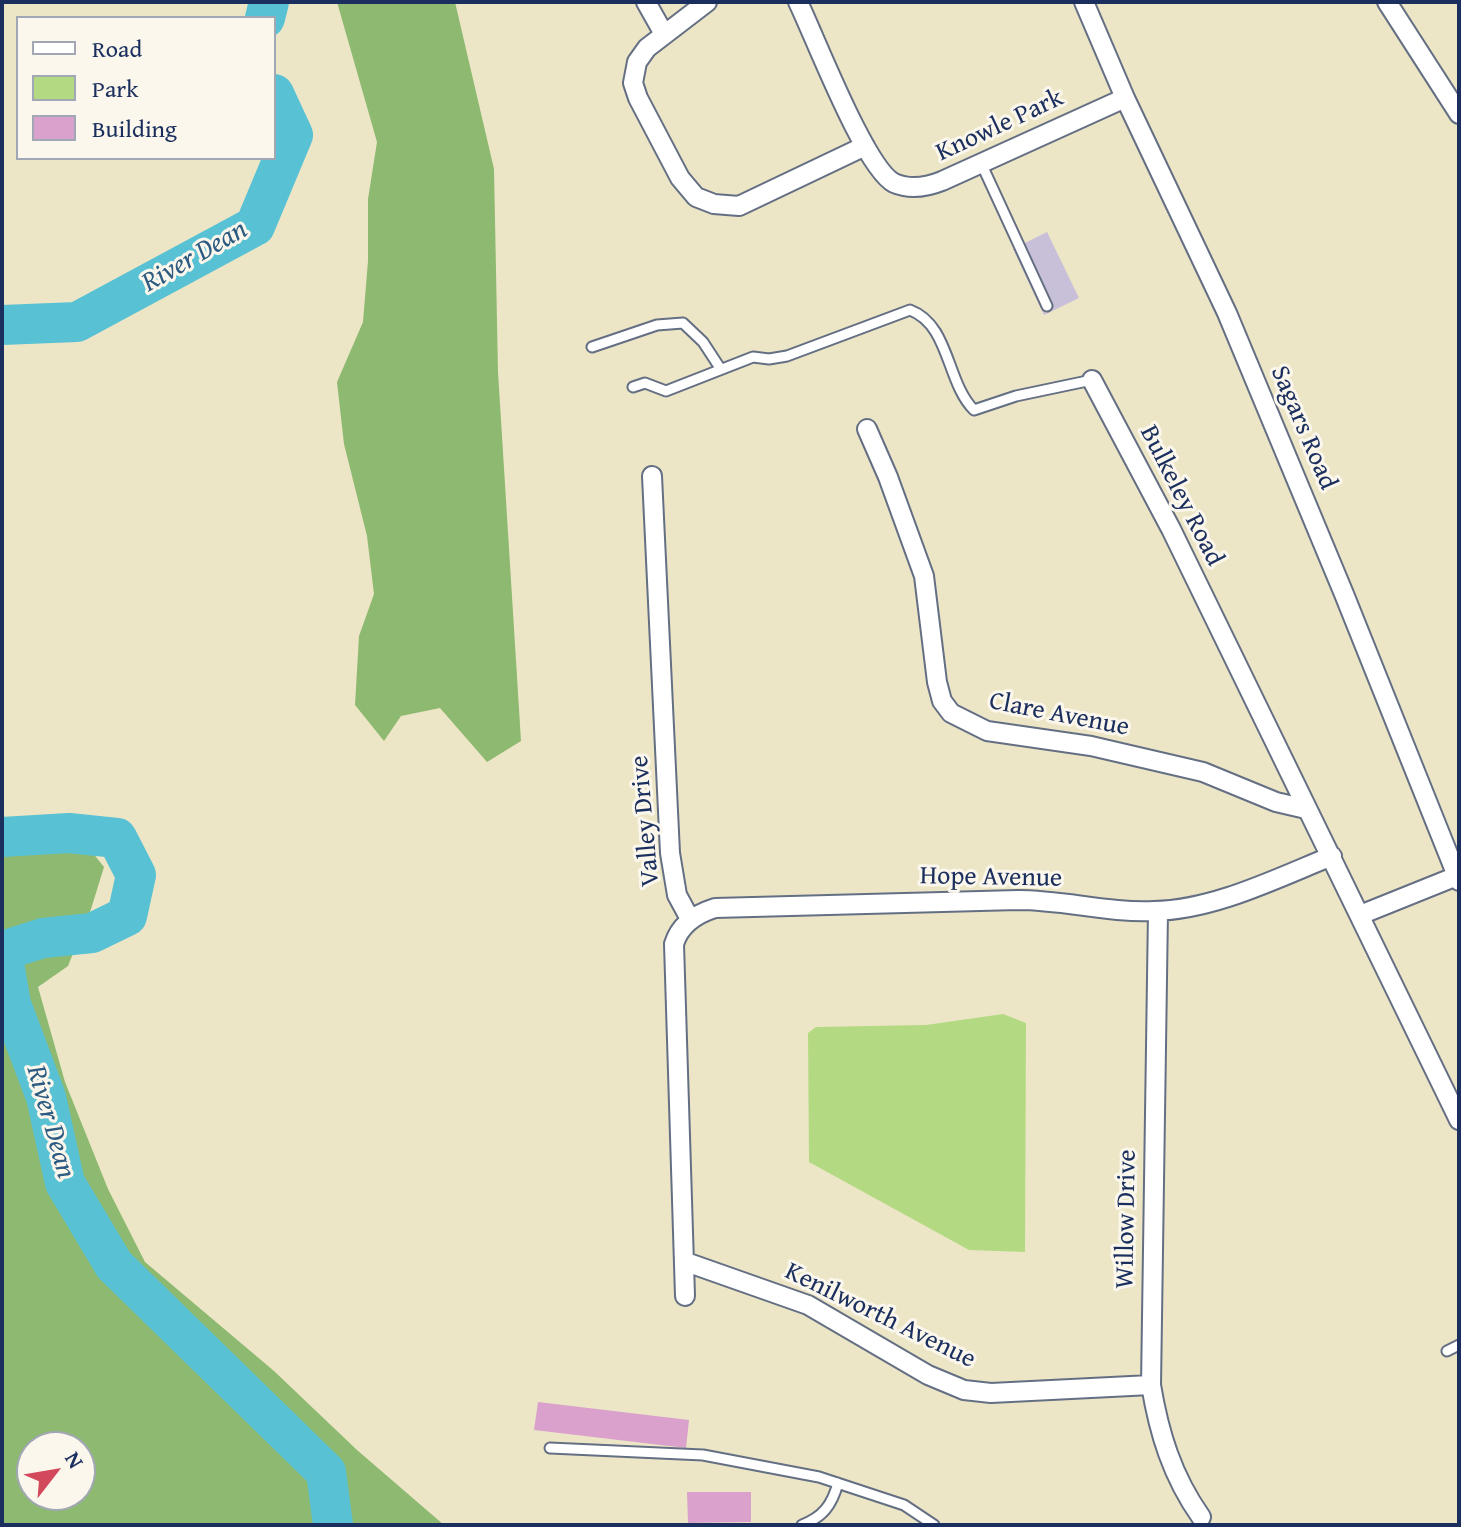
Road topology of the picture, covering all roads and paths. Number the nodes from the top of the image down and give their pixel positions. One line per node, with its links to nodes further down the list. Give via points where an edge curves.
1 (646, 2): 6 (street)
2 (707, 2): 6 (street)
3 (798, 2): 9 (street, Knowle Park)
4 (1084, 2): 7 (street, Sagars Road)
5 (1387, 2): 8 (street)
6 (664, 34): 9 (street, via 637,62 633,83 680,178 696,197 739,206)
7 (1125, 98): 10 (street, Knowle Park); 20 (street, Sagars Road, via 1233,327)
8 (1459, 114)
9 (865, 146): 10 (street, Knowle Park, via 896,184 926,187)
10 (981, 163): 11 (lane)
11 (1047, 306)
12 (592, 347): 13 (lane, via 657,325 683,323)
13 (720, 368): 14 (lane, Bulkeley Road, via 753,357 787,356 910,310 934,328 964,399 974,410); 15 (lane, Bulkeley Road, via 666,391 645,383)
14 (1092, 380): 18 (street, Bulkeley Road, via 1171,529)
15 (633, 387)
16 (867, 429): 18 (street, Clare Avenue, via 924,576 937,682 951,713 987,731 1091,746 1203,772)
17 (652, 476): 23 (street, Valley Drive, via 670,853 677,895)
18 (1306, 809): 19 (street, Bulkeley Road)
19 (1332, 856): 21 (street, Hope Avenue, via 1234,895); 22 (street, Bulkeley Road)
20 (1458, 878): 22 (street)
21 (1158, 911): 23 (street, Hope Avenue, via 1018,900 715,908); 29 (street, Willow Drive)
22 (1360, 915): 24 (street, Bulkeley Road)
23 (690, 919): 25 (street, via 674,944)
24 (1459, 1120)
25 (686, 1262): 26 (street); 29 (street, Kenilworth Avenue, via 808,1305 928,1375 964,1390)
26 (685, 1296)
27 (1459, 1345): 28 (lane)
28 (1447, 1351)
29 (1151, 1385): 32 (street, Willow Drive, via 1169,1457)
30 (550, 1448): 31 (lane, via 703,1455)
31 (838, 1483): 33 (lane, via 826,1510); 34 (lane, via 904,1505)
32 (1201, 1517)
33 (802, 1525)
34 (934, 1525)

